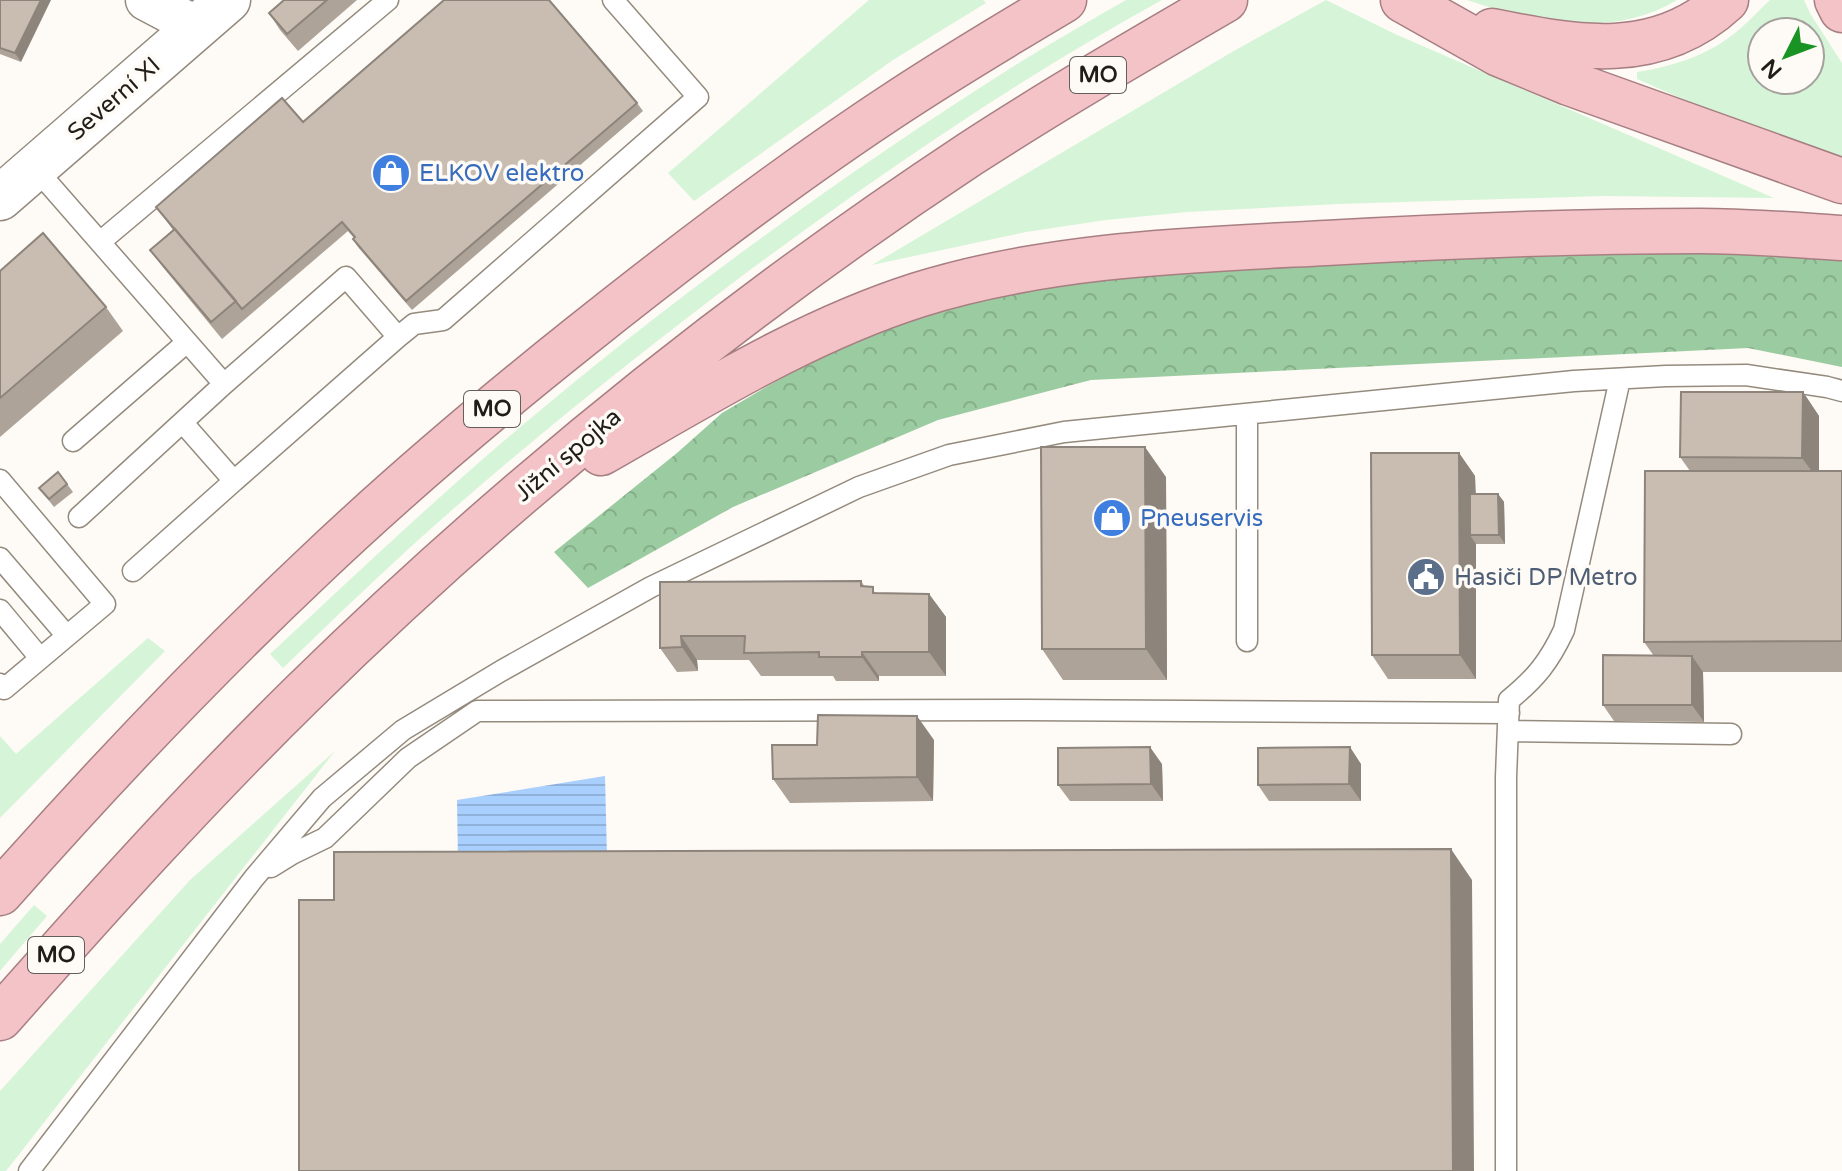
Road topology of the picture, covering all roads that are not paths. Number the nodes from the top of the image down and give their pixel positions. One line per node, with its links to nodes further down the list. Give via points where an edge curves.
1 (146, 0): 10 (street)
2 (388, 0): 15 (lane)
3 (613, 0): 16 (lane, via 698,97 443,320 414,324)
4 (1064, 0): 38 (highway, MO, via 902,100 774,189 525,380 311,568)
5 (1225, 0): 26 (highway, Jižní spojka / MO, via 973,152 854,233 631,402)
6 (1726, 0): 8 (highway, via 1669,36 1629,46 1593,47 1477,27)
7 (1837, 0): 9 (highway)
8 (1414, 5): 12 (highway, via 1499,54 1569,83)
9 (1842, 10)
10 (213, 13): 11 (street, Severní XI)
11 (35, 168): 13 (street, Severní XI); 15 (lane)
12 (1842, 181)
13 (0, 198)
14 (1842, 238): 26 (highway, via 1702,231 1428,238 1142,254 1005,274 917,295 765,360)
15 (100, 242): 17 (lane)
16 (398, 337): 19 (lane, via 346,277); 25 (lane)
17 (187, 342): 19 (lane); 23 (lane)
18 (1620, 379): 20 (lane, via 1746,375); 21 (lane); 35 (lane, via 1564,630 1552,657 1509,700)
19 (224, 384): 22 (lane)
20 (1842, 391)
21 (1247, 414): 32 (lane); 37 (lane, via 1064,432 949,455 859,487 651,587 403,730 322,798)
22 (183, 423): 25 (lane); 27 (lane)
23 (73, 441)
24 (0, 480): 31 (lane, via 105,604)
25 (234, 481): 29 (lane)
26 (505, 508): 39 (highway, Jižní spojka / MO, via 291,704)
27 (79, 517)
28 (0, 558): 31 (lane)
29 (133, 571)
30 (0, 610): 33 (lane)
31 (67, 636): 33 (lane)
32 (1247, 641)
33 (40, 658): 34 (lane, via 4,689)
34 (0, 684)
35 (1508, 722): 36 (lane); 37 (lane, via 1041,710 477,711 408,758 325,838); 41 (lane)
36 (1731, 734)
37 (254, 878): 40 (lane)
38 (0, 893)
39 (0, 1018)
40 (29, 1171)
41 (1506, 1171)

